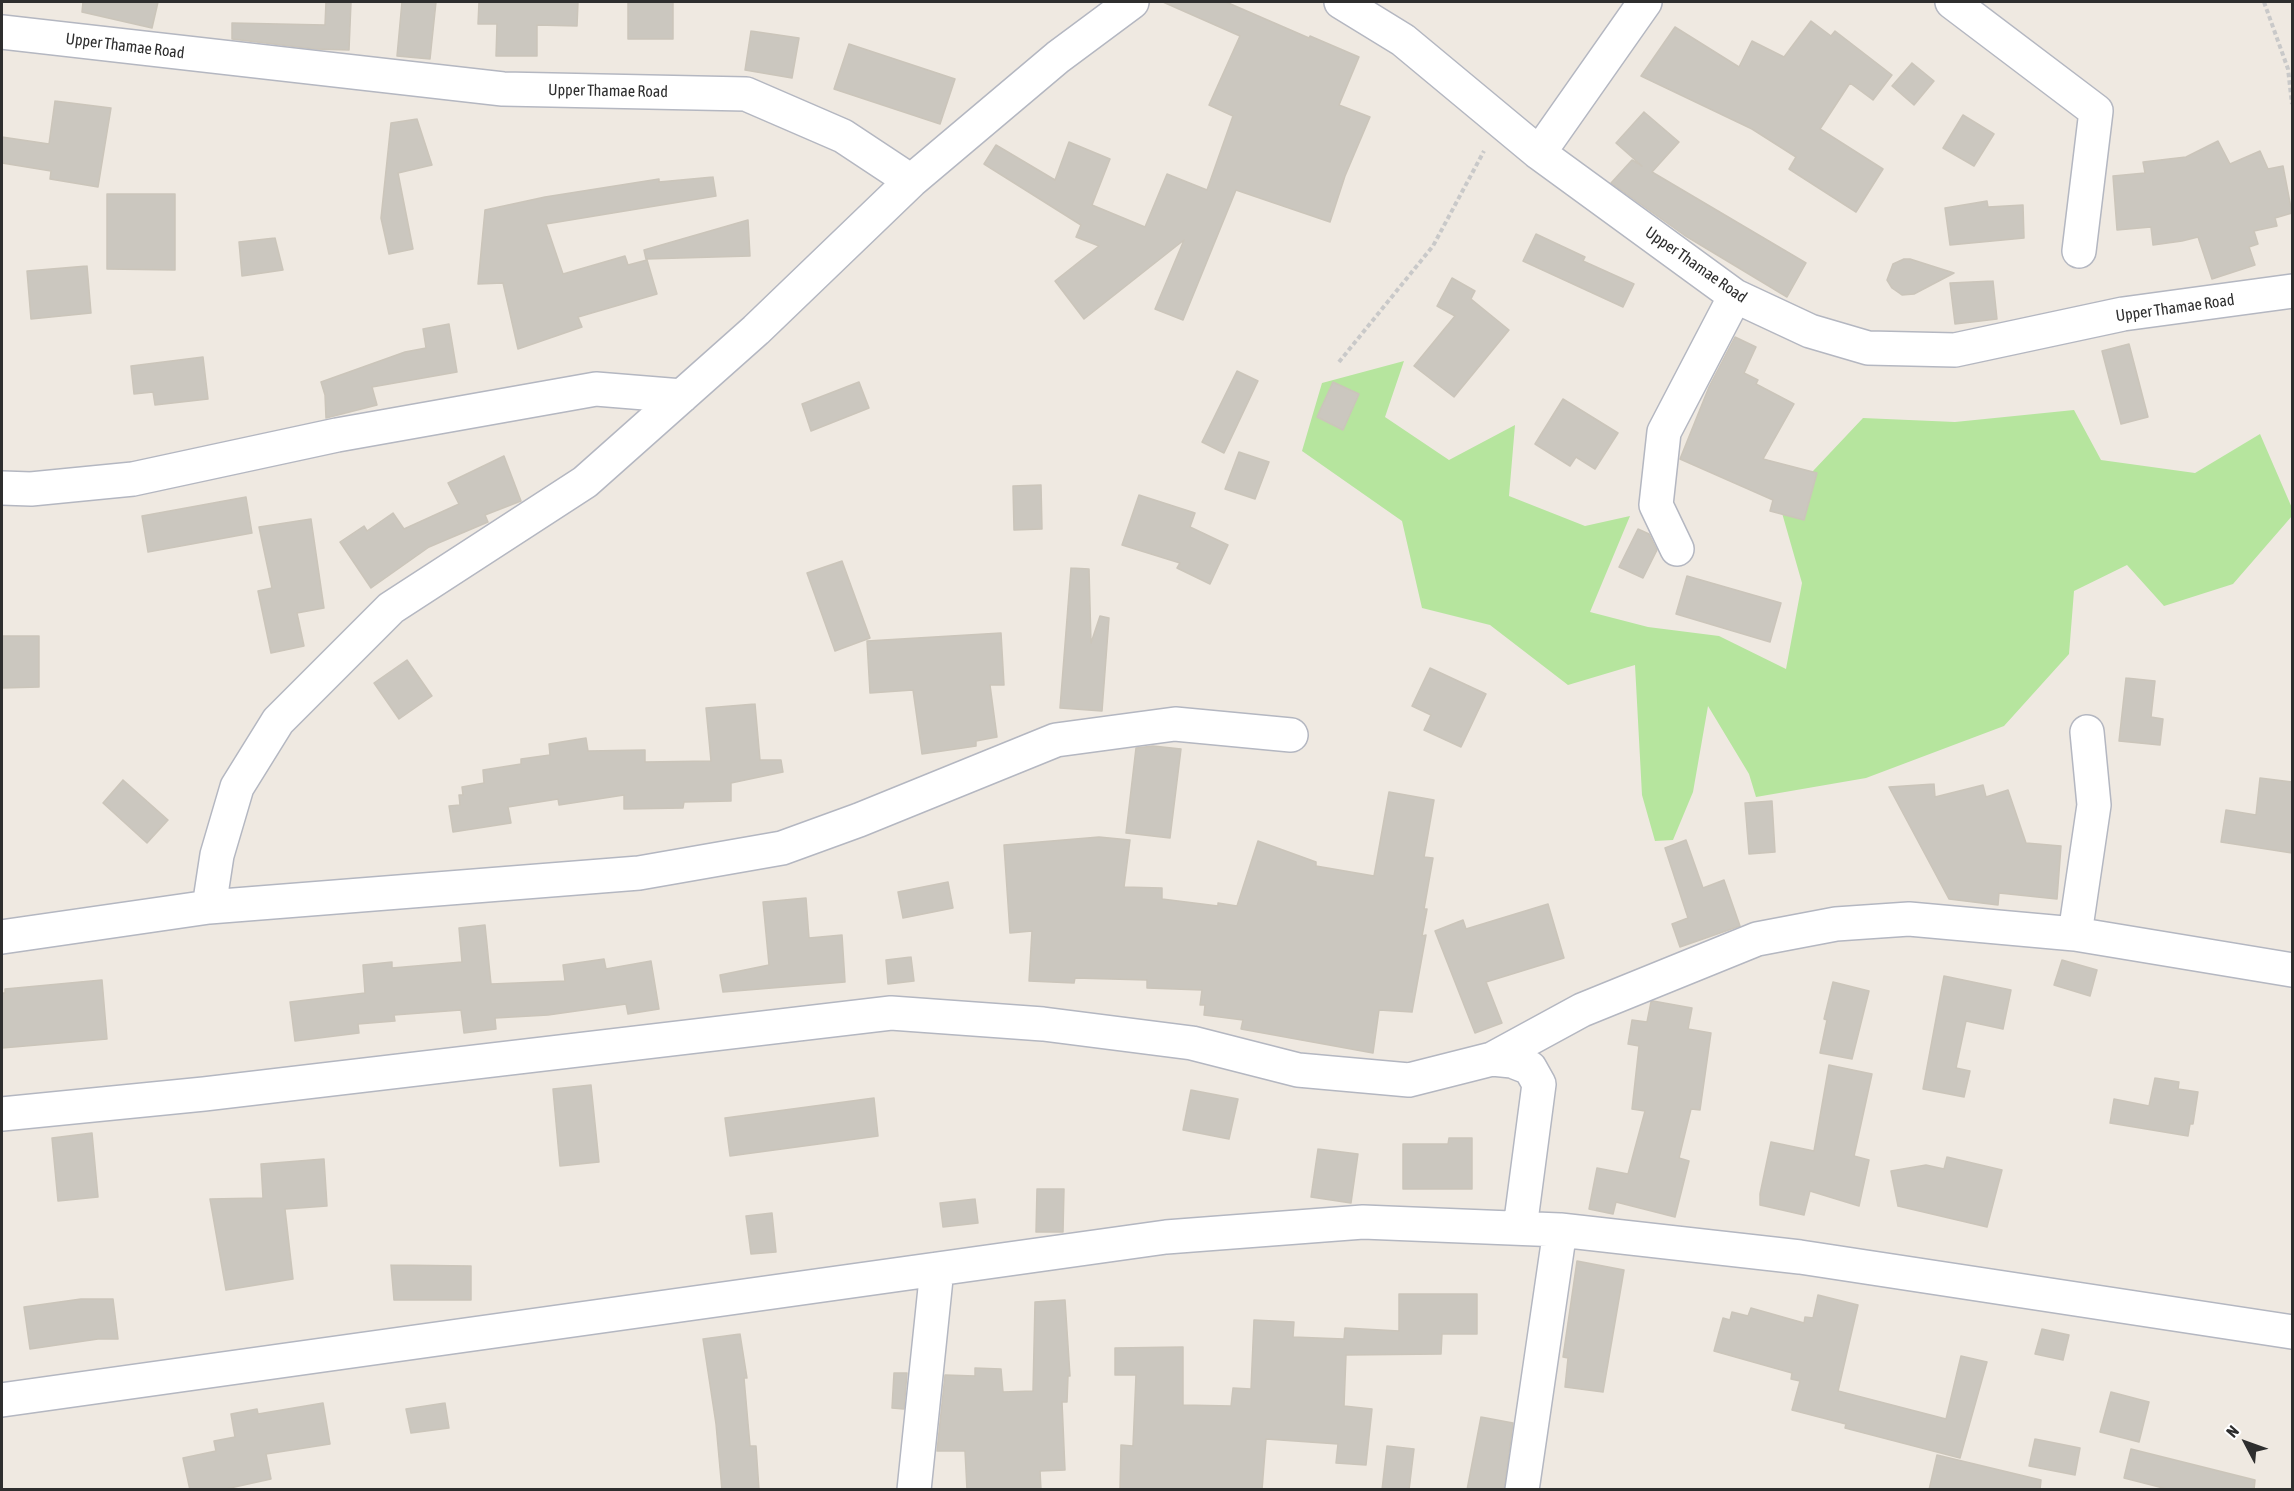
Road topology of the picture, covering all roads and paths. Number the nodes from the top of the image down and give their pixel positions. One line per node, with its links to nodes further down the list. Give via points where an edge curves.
1 (1132, 2): 10 (street, via 1058,57)
2 (1341, 2): 8 (street, Upper Thamae Road, via 1403,40)
3 (1645, 2): 9 (street)
4 (1952, 2): 11 (street, via 2096,111)
5 (2264, 2): 7 (path, via 2288,69)
6 (2, 32): 10 (street, Upper Thamae Road, via 503,89 746,94 843,136)
7 (2292, 104)
8 (1500, 120): 9 (street, Upper Thamae Road); 14 (path, via 1432,246)
9 (1539, 153): 13 (street, Upper Thamae Road)
10 (910, 181): 15 (street)
11 (2079, 251)
12 (2292, 291): 13 (street, Upper Thamae Road, via 2123,314 1955,350 1868,348 1810,331)
13 (1735, 296): 17 (street, via 1664,432 1656,506)
14 (1339, 362)
15 (682, 396): 16 (street, via 596,389 337,435 133,479 32,489); 20 (street, via 585,482 391,608 278,721 237,787 217,855)
16 (2, 488)
17 (1677, 549)
18 (2087, 732): 21 (street, via 2094,804)
19 (1292, 735): 20 (street, via 1175,724 1056,740 782,848 639,873)
20 (209, 907): 22 (street)
21 (2075, 934): 23 (street); 24 (street, via 1909,919 1836,924 1757,939 1582,1010)
22 (2, 937)
23 (2292, 970)
24 (1492, 1059): 25 (street, via 1409,1080 1298,1070 1191,1043 1123,1034 891,1013); 26 (street, via 1512,1060 1530,1068 1539,1084)
25 (2, 1114)
26 (1520, 1228): 27 (street); 28 (street, via 1363,1222 1166,1237)
27 (1560, 1230): 29 (street, via 1800,1257); 32 (street)
28 (937, 1269): 30 (street); 31 (street)
29 (2292, 1332)
30 (2, 1400)
31 (914, 1490)
32 (1522, 1490)

